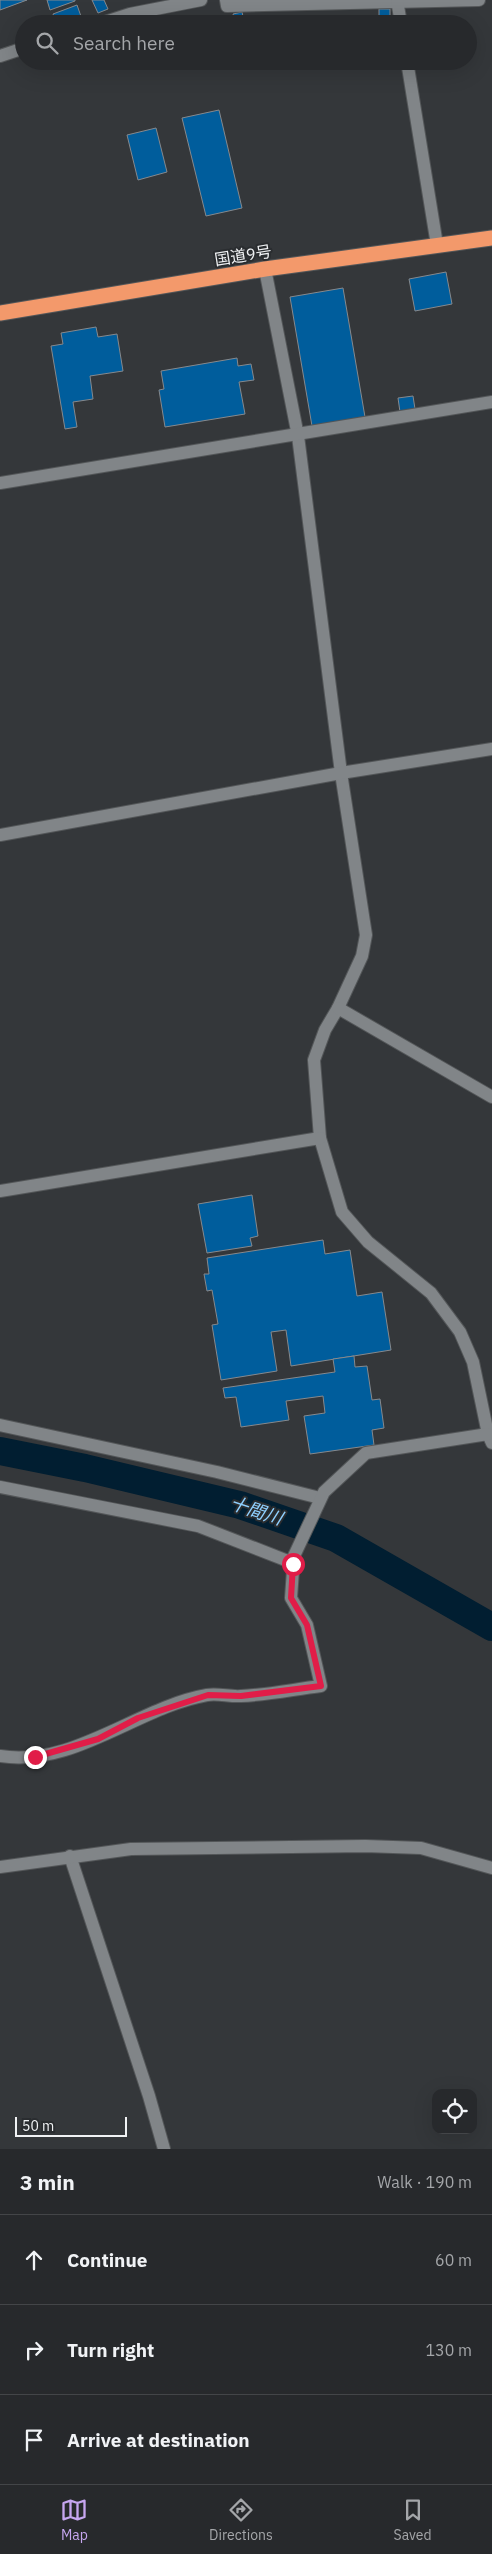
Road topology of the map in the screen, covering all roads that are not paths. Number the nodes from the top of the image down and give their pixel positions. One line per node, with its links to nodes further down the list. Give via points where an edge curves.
1 (201, 0): 5 (street)
2 (226, 0): 4 (street, via 227,6)
3 (479, 0): 4 (street)
4 (398, 1): 6 (street)
5 (127, 15)
6 (400, 15)
7 (15, 51): 8 (street)
8 (0, 56)
9 (408, 70): 11 (street)
10 (492, 238): 11 (highway, 国道9号)
11 (437, 245): 12 (highway, 国道9号)
12 (265, 269): 13 (highway, 国道9号); 15 (street)
13 (0, 313)
14 (492, 402): 15 (street)
15 (298, 436): 16 (street); 18 (street)
16 (0, 484)
17 (492, 749): 18 (street)
18 (341, 773): 19 (street); 20 (street, via 366,935 362,956)
19 (0, 835)
20 (338, 1008): 21 (street); 22 (street, via 325,1030 314,1060)
21 (492, 1097)
22 (320, 1138): 23 (street); 25 (street, via 342,1212 368,1242 431,1293 460,1332 473,1362)
23 (0, 1191)
24 (0, 1425): 27 (street, via 216,1472)
25 (490, 1439): 27 (street, via 366,1453 324,1492)
26 (0, 1487): 28 (street, via 198,1526)
27 (318, 1502): 28 (street)
28 (293, 1560): 29 (street, via 291,1598 307,1625 321,1686 241,1696 208,1695 138,1718 98,1739 35,1757)
29 (0, 1756)
30 (70, 1856): 31 (street); 32 (street, via 131,1850 365,1846 421,1848); 33 (street)
31 (0, 1867)
32 (492, 1868)
33 (164, 2149)

